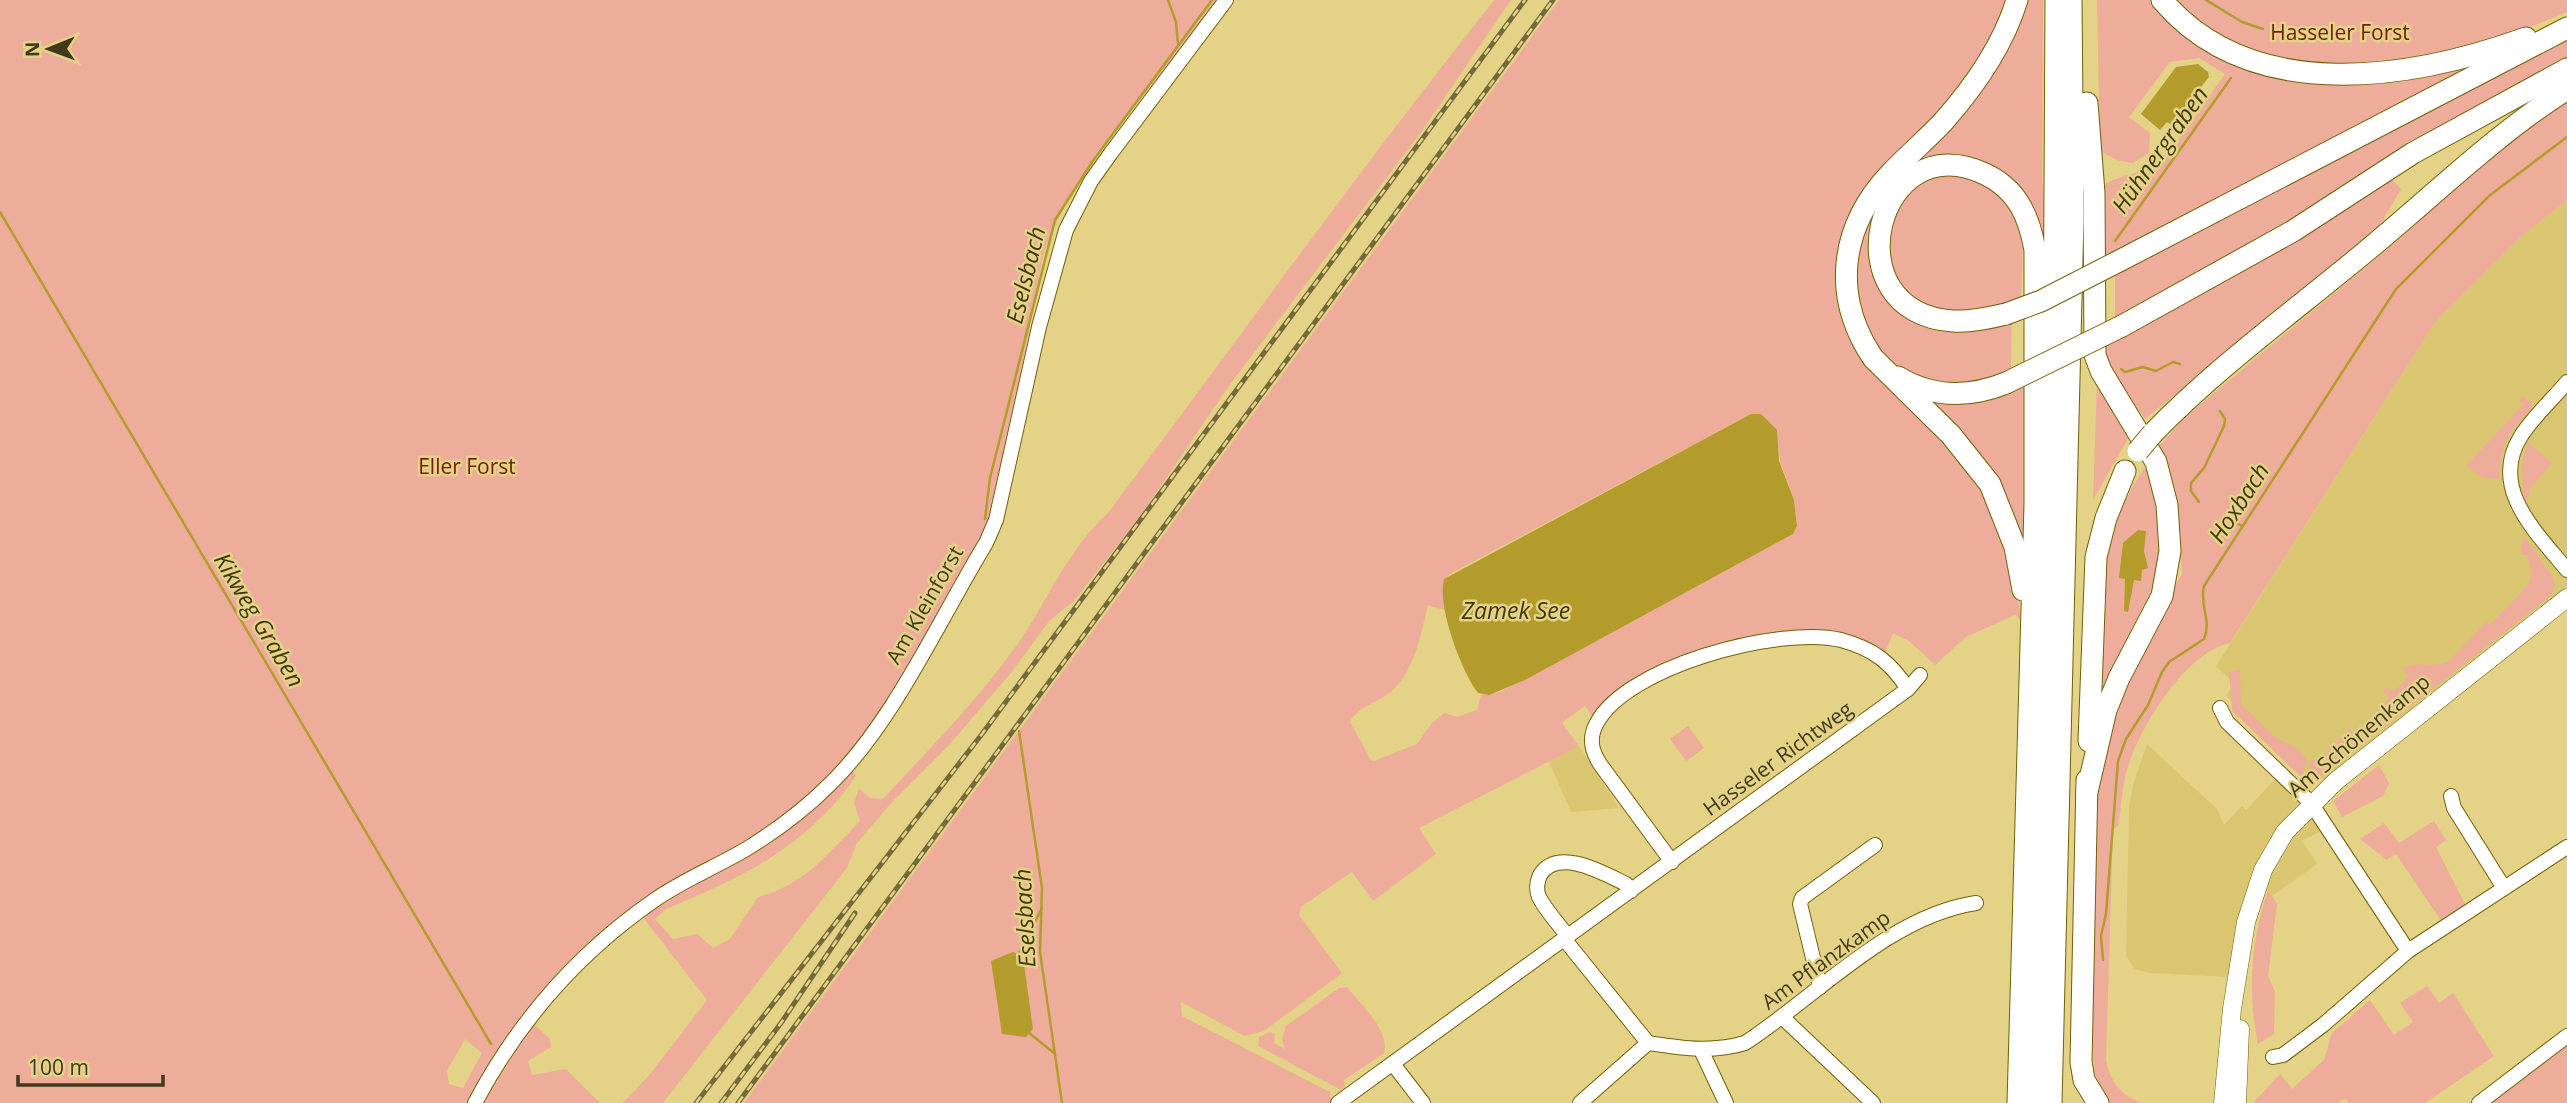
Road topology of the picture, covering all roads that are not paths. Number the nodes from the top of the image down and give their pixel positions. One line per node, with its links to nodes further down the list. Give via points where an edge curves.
1 (1226, 0): 40 (street, Am Kleinforst, via 1111,153 1070,222 1046,301 996,520 886,715 854,758 801,811 748,848 658,898 591,948 515,1035)
2 (2017, 0): 11 (highway, via 1985,68 1941,124 1888,176 1852,234 1845,264 1852,317 1873,358)
3 (2056, 0): 47 (highway, via 2054,382)
4 (2071, 0): 8 (highway)
5 (2162, 0): 6 (highway, via 2193,29 2250,59 2326,74 2424,68)
6 (2567, 23)
7 (2567, 28): 17 (highway, bridge, via 2040,302 2006,314 1953,321 1930,316 1899,296 1886,278 1878,255 1878,234 1884,211 1911,178 1955,165 1976,169 2008,188 2031,225 2035,255 2035,505)
8 (2072, 44): 16 (highway, via 2073,218); 21 (highway, via 2087,80 2094,193 2095,355 2156,462 2168,505 2170,543 2162,596 2106,710)
9 (2567, 69): 11 (highway, bridge, via 2435,140 2292,231 2122,326 2006,383 1950,395 1912,385)
10 (2567, 89): 13 (highway, bridge, via 2477,154 2191,395 2152,433)
11 (1888, 371): 17 (highway, via 1972,458 1990,484 2015,547)
12 (2567, 382): 14 (street, via 2522,434 2511,472 2519,511)
13 (2125, 471): 16 (highway, via 2092,526); 21 (highway, via 2096,557)
14 (2567, 570)
15 (2567, 598): 23 (main road, Am Schönenkamp)
16 (2063, 632): 48 (highway)
17 (2031, 636): 46 (highway)
18 (1920, 675): 19 (street, Hasseler Richtweg)
19 (1908, 689): 26 (street, Hasseler Richtweg); 26 (street, via 1891,664 1861,646 1799,636 1701,657 1628,693 1595,726 1592,746 1600,764)
20 (2220, 708): 23 (street, via 2227,722)
21 (2087, 792): 49 (highway, via 2081,1062 2084,1080)
22 (2452, 796): 27 (street, via 2454,808)
23 (2311, 803): 31 (street); 33 (main road, Am Schönenkamp, via 2285,832 2255,887)
24 (1875, 845): 32 (street, via 1802,898)
25 (2567, 847): 27 (street)
26 (1672, 862): 28 (street, Hasseler Richtweg)
27 (2504, 888): 31 (street)
28 (1632, 891): 30 (street, Hasseler Richtweg); 30 (street, via 1626,884 1577,864 1560,862 1546,869 1538,894)
29 (1976, 903): 32 (street, Am Pflanzkamp, via 1954,906 1910,924)
30 (1566, 938): 36 (street); 39 (street, Hasseler Richtweg)
31 (2408, 951): 38 (street, via 2323,1025 2283,1055)
32 (1820, 987): 34 (street, Am Pflanzkamp)
33 (2237, 994): 50 (main road, Am Schönenkamp); 51 (main road, Am Schönenkamp, via 2241,1010)
34 (1782, 1017): 37 (street, Am Pflanzkamp, via 1745,1043); 45 (street)
35 (2567, 1036): 52 (street)
36 (1648, 1043): 37 (street, Am Pflanzkamp); 43 (street)
37 (1701, 1050): 44 (street)
38 (2273, 1057)
39 (1393, 1065): 41 (street, Hasseler Richtweg); 42 (street)
40 (475, 1103)
41 (1338, 1103)
42 (1423, 1103)
43 (1580, 1103)
44 (1726, 1103)
45 (1873, 1103)
46 (2018, 1103)
47 (2033, 1103)
48 (2051, 1103)
49 (2098, 1103)
50 (2222, 1103)
51 (2237, 1103)
52 (2479, 1103)

